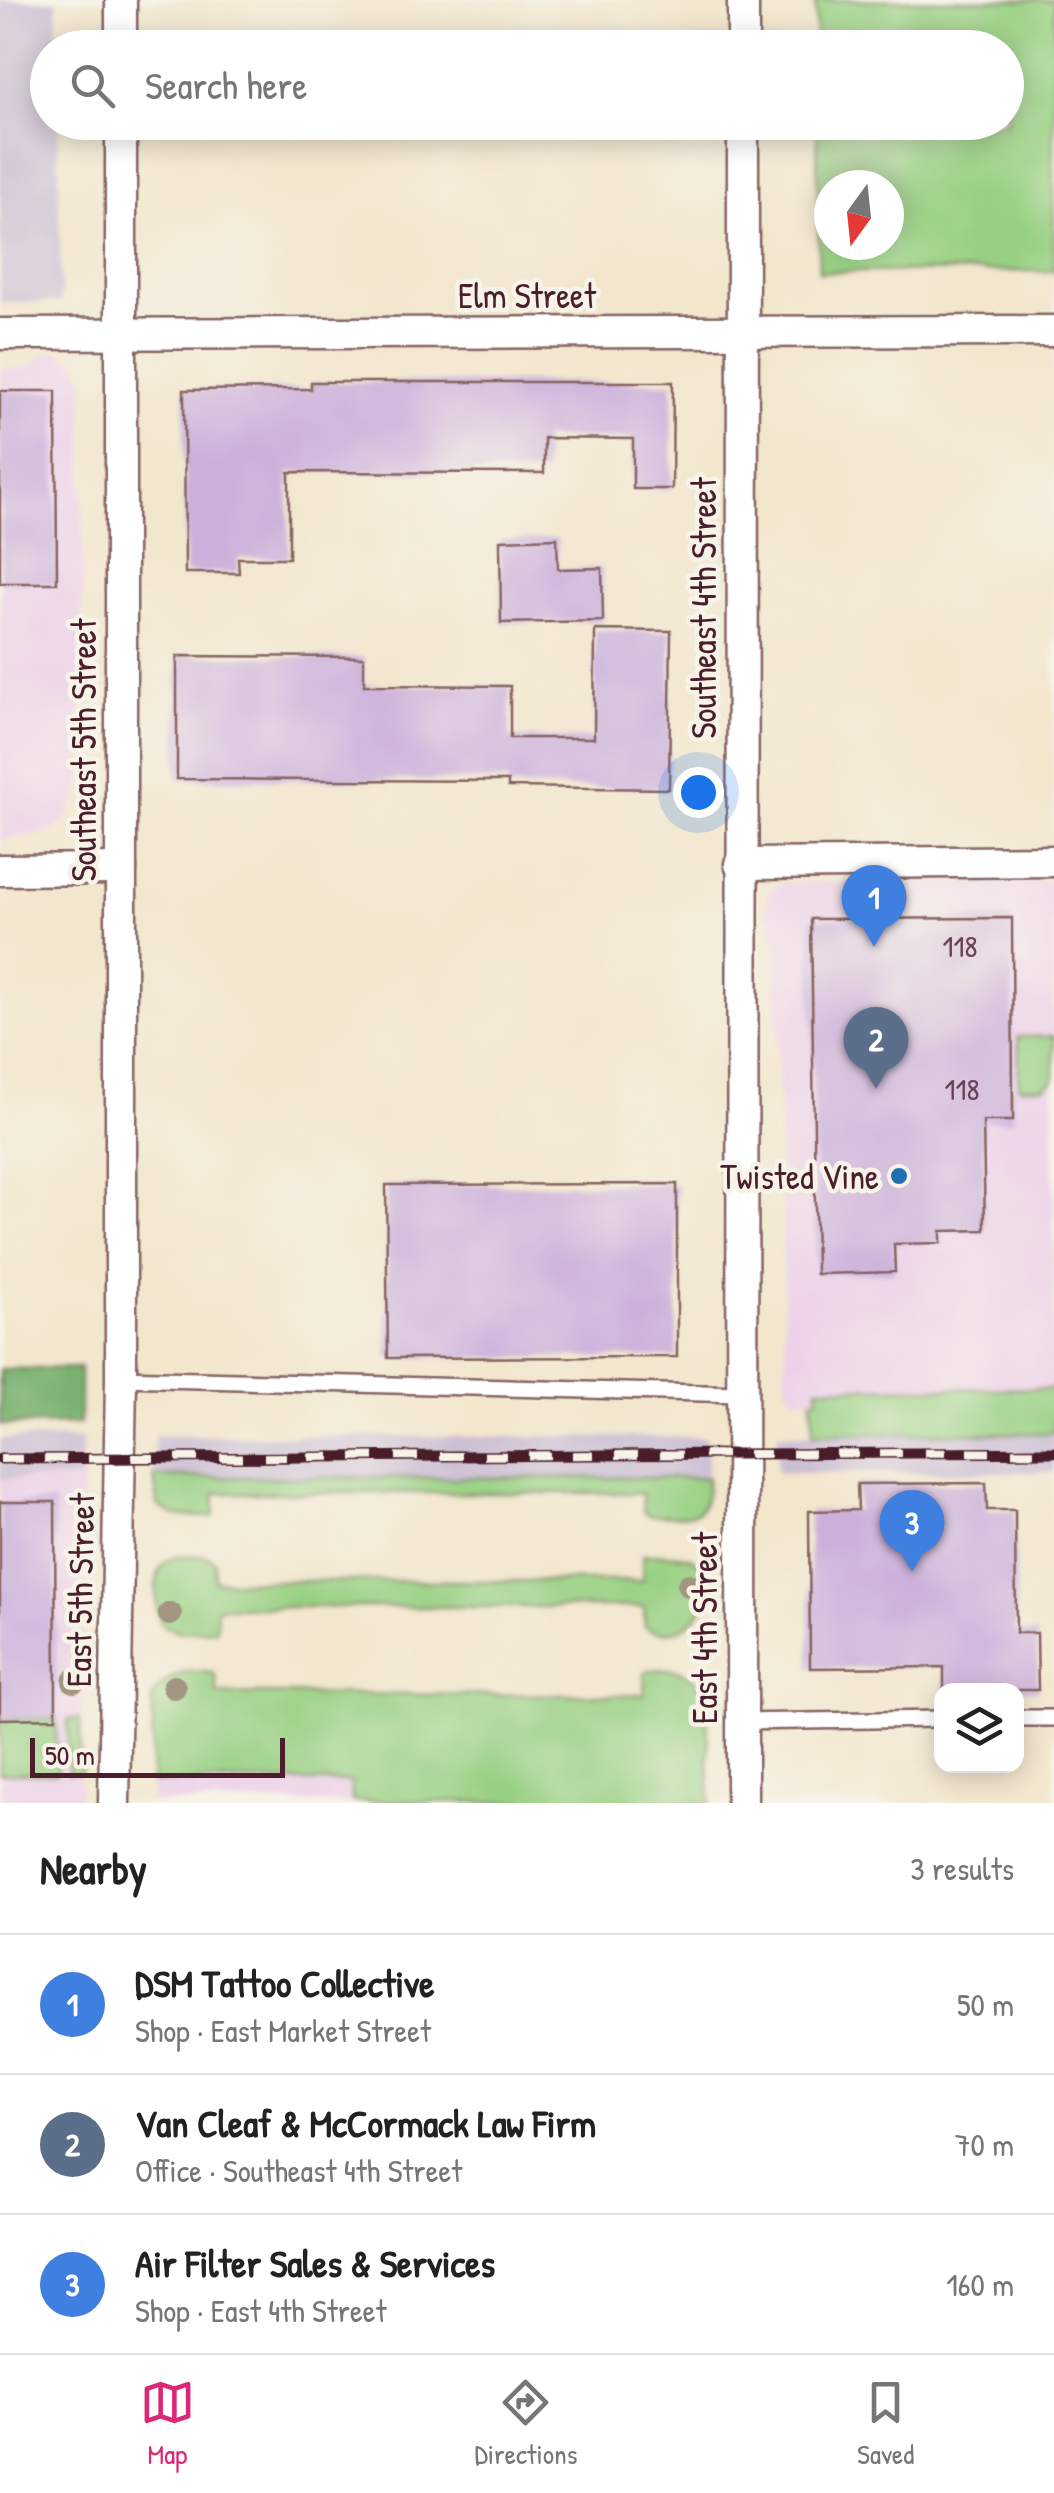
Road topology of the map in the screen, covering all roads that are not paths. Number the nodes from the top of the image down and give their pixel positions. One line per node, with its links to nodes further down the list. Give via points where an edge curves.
1 (121, 0): 3 (street)
2 (743, 0): 4 (street)
3 (121, 30)
4 (743, 30)
5 (121, 140): 10 (street, Southeast 5th Street)
6 (743, 140): 8 (street, Southeast 4th Street)
7 (1054, 331): 8 (street, Elm Street)
8 (742, 332): 10 (street, Elm Street); 12 (street, Southeast 4th Street)
9 (0, 334): 10 (street, Elm Street)
10 (121, 334): 13 (street, Southeast 5th Street)
11 (1054, 861): 12 (street)
12 (740, 864): 16 (street, Southeast 4th Street)
13 (121, 869): 14 (street); 15 (street, Southeast 5th Street)
14 (0, 870)
15 (121, 1378): 16 (lane); 22 (street, East 5th Street)
16 (742, 1394): 17 (street, Southeast 4th Street)
17 (742, 1454): 21 (street, East 4th Street)
18 (1024, 1718): 19 (lane)
19 (1054, 1718)
20 (934, 1719): 21 (lane)
21 (742, 1722): 23 (street, East 4th Street)
22 (114, 1803)
23 (742, 1803)

